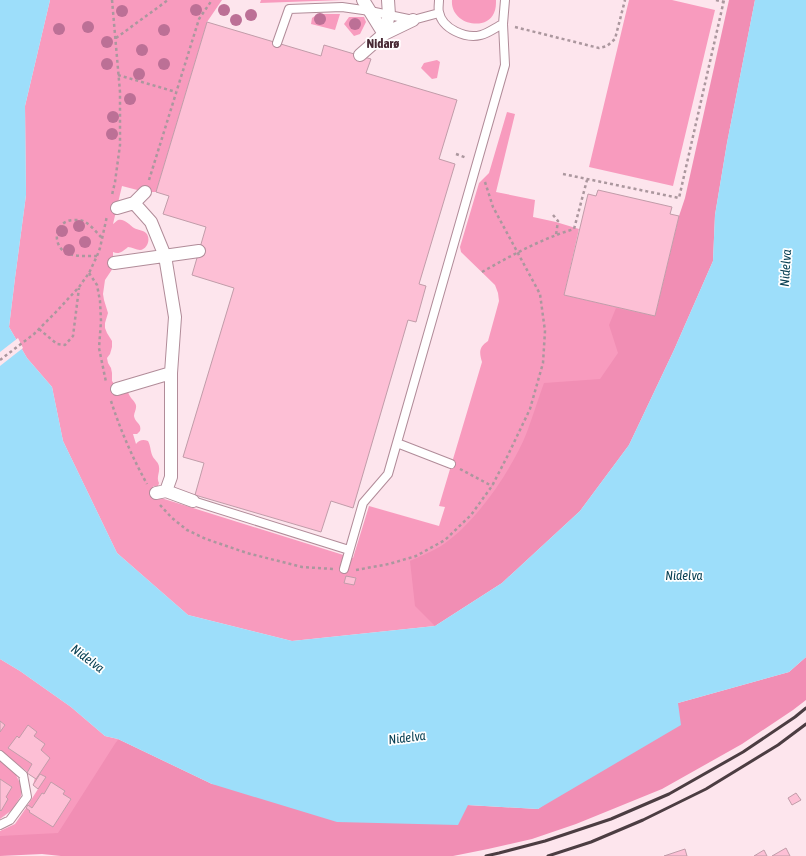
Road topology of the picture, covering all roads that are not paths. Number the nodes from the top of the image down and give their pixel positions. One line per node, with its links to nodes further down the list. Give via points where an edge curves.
1 (363, 0): 5 (street)
2 (388, 0): 7 (street)
3 (439, 0): 6 (lane)
4 (505, 0): 9 (lane)
5 (370, 11): 7 (lane); 10 (street); 11 (lane, via 342,7 288,9)
6 (439, 13): 8 (lane); 9 (lane, via 445,24 454,32 471,36 482,35)
7 (389, 15): 8 (lane); 10 (street)
8 (413, 20): 10 (street)
9 (503, 24): 21 (lane, via 505,65)
10 (384, 34): 12 (street)
11 (277, 43)
12 (360, 55)
13 (145, 192): 14 (street)
14 (134, 203): 15 (street); 17 (street, via 151,222)
15 (117, 208)
16 (199, 251): 17 (street)
17 (165, 256): 18 (street); 19 (street, via 175,317)
18 (114, 263)
19 (171, 373): 20 (street); 23 (street, via 171,477 161,492)
20 (118, 389)
21 (397, 443): 22 (lane); 24 (lane, via 388,474 364,504)
22 (451, 464)
23 (193, 501): 24 (lane)
24 (349, 550): 25 (lane)
25 (344, 570)
26 (0, 754): 27 (lane, via 23,775 27,797 10,820)
27 (0, 825)

